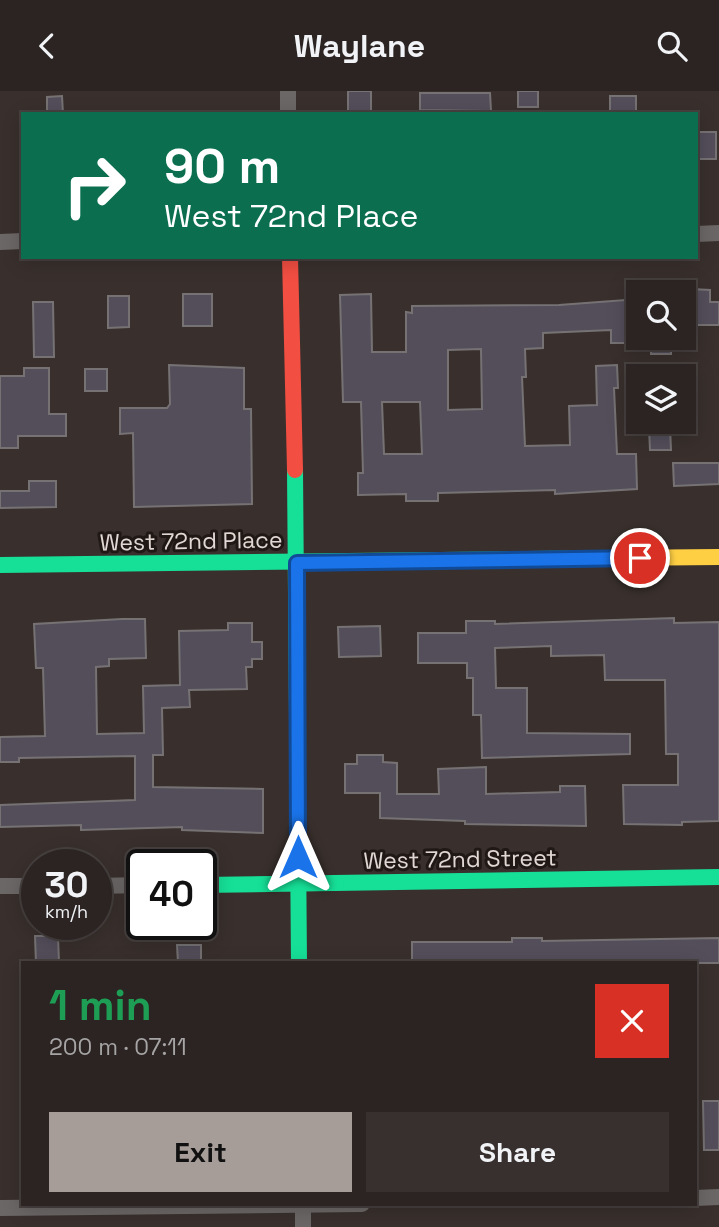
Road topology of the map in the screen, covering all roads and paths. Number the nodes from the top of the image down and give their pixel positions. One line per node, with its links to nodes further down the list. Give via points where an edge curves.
1 (288, 91): 2 (street)
2 (288, 112)
3 (719, 233): 4 (street)
4 (698, 234)
5 (21, 241): 6 (street)
6 (0, 242)
7 (290, 259): 9 (street)
8 (719, 557): 9 (street, West 72nd Place)
9 (297, 563): 10 (street, West 72nd Place); 12 (street)
10 (0, 565)
11 (719, 877): 12 (street, West 72nd Street)
12 (298, 884): 13 (street, West 72nd Street); 16 (street)
13 (217, 885)
14 (0, 886): 15 (street)
15 (21, 886)
16 (299, 961)
17 (719, 1197): 18 (street)
18 (697, 1198)
19 (152, 1206): 21 (street)
20 (303, 1206): 22 (street)
21 (0, 1207)
22 (303, 1227)

